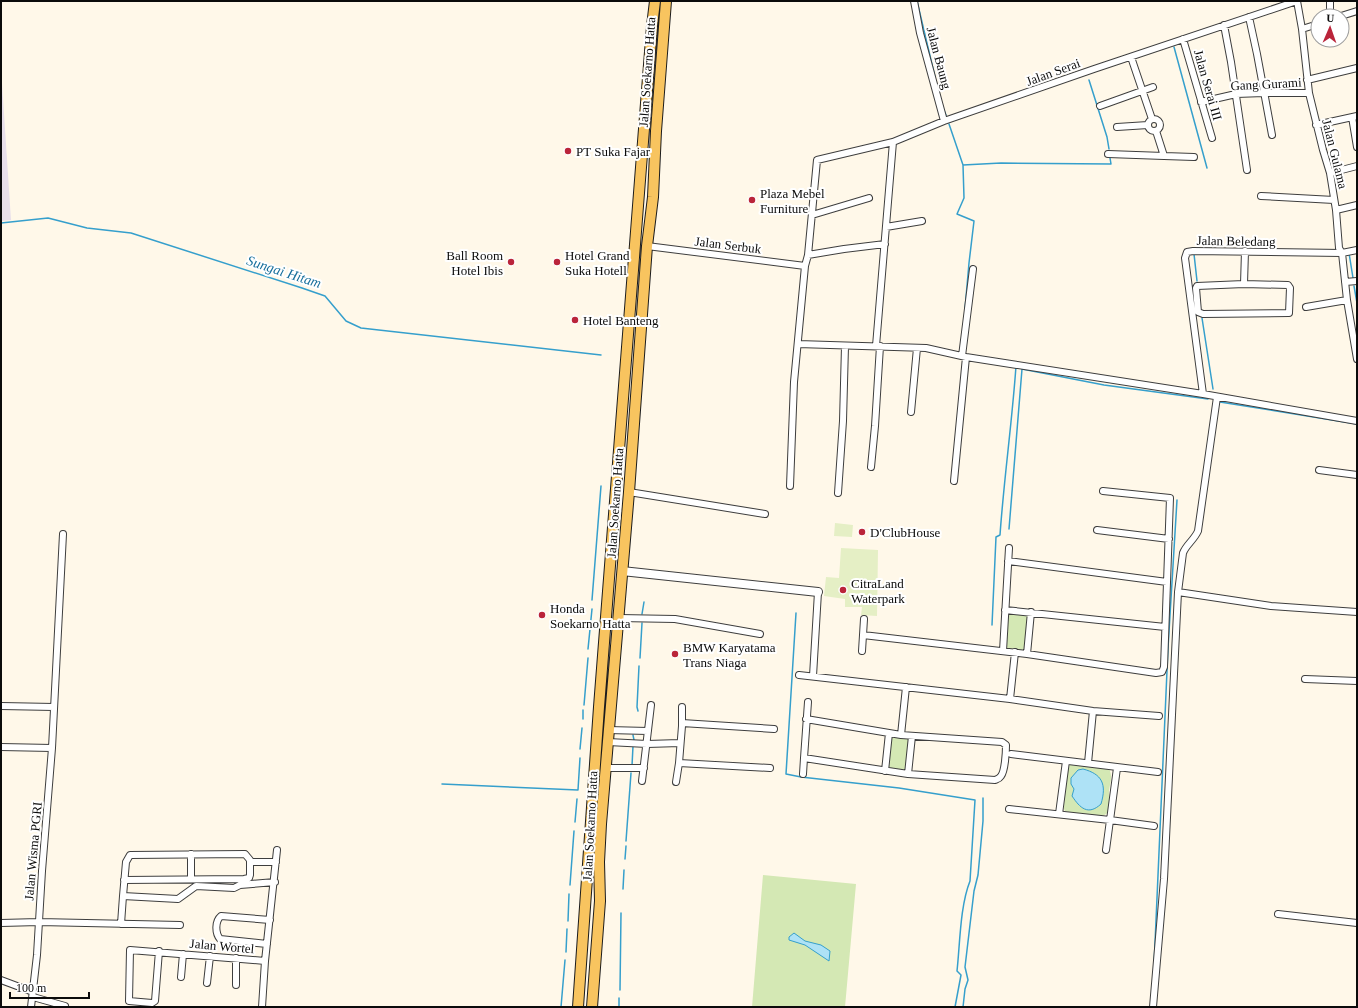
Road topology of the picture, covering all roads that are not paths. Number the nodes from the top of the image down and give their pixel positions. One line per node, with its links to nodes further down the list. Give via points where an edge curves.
1 (655, 1): 66 (main road, Jalan Soekarno Hatta)
2 (666, 1): 46 (main road, Jalan Soekarno Hatta, via 653,198)
3 (914, 1): 22 (street, Jalan Baung)
4 (1297, 1): 5 (street, Jalan Serai); 8 (street, Jalan Gulama)
5 (1249, 17): 6 (street, Jalan Serai); 15 (street)
6 (1224, 25): 9 (street, Jalan Serai); 17 (street)
7 (1310, 26): 8 (street)
8 (1302, 29): 12 (street, Jalan Gulama)
9 (1183, 39): 10 (street, Jalan Serai); 18 (street, Jalan Serai III)
10 (1131, 57): 14 (street); 22 (street, Jalan Serai)
11 (1357, 68): 12 (street)
12 (1307, 80): 16 (street, Jalan Gulama)
13 (1153, 87): 14 (street)
14 (1142, 90): 19 (street); 21 (street)
15 (1264, 93): 16 (street, Gang Gurami); 17 (street, Gang Gurami); 27 (street)
16 (1309, 93): 23 (street, Jalan Gulama)
17 (1236, 94): 18 (street, Gang Gurami); 35 (street)
18 (1201, 102): 28 (street, Jalan Serai III)
19 (1100, 106)
20 (1355, 116): 23 (street); 30 (street)
21 (1152, 119): 24 (street); 26 (street, via 1160,123)
22 (944, 121): 29 (street, Jalan Serai)
23 (1316, 125): 36 (street, Jalan Gulama)
24 (1148, 126): 25 (street); 26 (street)
25 (1117, 127)
26 (1156, 131): 32 (street)
27 (1272, 135)
28 (1212, 138)
29 (893, 142): 42 (street, Jalan Serai, via 817,160); 44 (street)
30 (1357, 147)
31 (1108, 154): 32 (street)
32 (1164, 156): 33 (street)
33 (1194, 157)
34 (1357, 166): 36 (street)
35 (1247, 170)
36 (1330, 173): 39 (street, Jalan Gulama)
37 (1261, 196): 39 (street)
38 (870, 198): 42 (street)
39 (1334, 200): 41 (street, Jalan Gulama)
40 (1357, 205): 41 (street)
41 (1336, 210): 49 (street, Jalan Gulama, via 1339,248)
42 (812, 215): 50 (street)
43 (922, 221): 44 (street)
44 (886, 226): 45 (street)
45 (885, 244): 50 (street); 61 (street)
46 (647, 246): 51 (street, Jalan Serbuk); 67 (main road, Jalan Soekarno Hatta)
47 (1357, 250): 49 (street, Jalan Beledang)
48 (1245, 251): 49 (street, Jalan Beledang); 55 (street); 65 (street, Jalan Beledang, via 1193,251 1187,252 1185,256)
49 (1342, 253): 54 (street, Jalan Gulama)
50 (808, 255): 51 (street)
51 (805, 266): 59 (street)
52 (973, 269): 63 (street)
53 (1357, 281): 54 (street)
54 (1345, 282): 56 (street, Jalan Gulama)
55 (1244, 284): 55 (street, via 1197,286 1198,312 1289,312 1288,285)
56 (1347, 300): 57 (street); 58 (street, Jalan Gulama)
57 (1306, 307)
58 (1354, 321): 64 (street, Jalan Gulama)
59 (798, 344): 60 (street); 75 (street)
60 (845, 346): 61 (street); 78 (street)
61 (878, 346): 62 (street); 71 (street, via 876,426)
62 (917, 348): 63 (street); 69 (street)
63 (964, 357): 65 (street); 74 (street)
64 (1357, 359)
65 (1203, 394): 68 (street)
66 (624, 395): 67 (main road); 177 (main road, Jalan Soekarno Hatta)
67 (636, 396): 77 (main road, Jalan Soekarno Hatta)
68 (1217, 397): 70 (street); 88 (street, via 1198,531 1182,553)
69 (911, 412)
70 (1357, 421)
71 (871, 467)
72 (1319, 470): 73 (street)
73 (1357, 475)
74 (954, 481)
75 (790, 486)
76 (1103, 491): 82 (street, via 1170,498)
77 (629, 492): 79 (street); 85 (main road, Jalan Soekarno Hatta)
78 (838, 493)
79 (765, 514)
80 (1097, 530): 82 (street)
81 (63, 534): 110 (street, Jalan Wisma PGRI)
82 (1169, 538): 86 (street)
83 (1009, 548): 84 (street)
84 (1008, 561): 86 (street); 89 (street)
85 (622, 571): 87 (street); 92 (main road, Jalan Soekarno Hatta)
86 (1167, 582): 94 (street)
87 (818, 592): 102 (street)
88 (1178, 592): 91 (street, via 1271,606); 179 (street, via 1164,879)
89 (1006, 610): 90 (street); 97 (street)
90 (1031, 612): 94 (street); 100 (street)
91 (1357, 612)
92 (619, 618): 95 (street, via 675,619); 117 (main road, Jalan Soekarno Hatta)
93 (864, 619): 96 (street)
94 (1165, 627): 100 (street, via 1164,667 1160,673)
95 (760, 634)
96 (863, 635): 97 (street); 98 (street)
97 (1003, 650): 99 (street)
98 (862, 651)
99 (1015, 652): 100 (street); 106 (street)
100 (1027, 654)
101 (799, 675): 102 (street)
102 (813, 676): 105 (street)
103 (1305, 679): 104 (street)
104 (1357, 681)
105 (906, 687): 106 (street); 120 (street)
106 (1010, 699): 112 (street)
107 (808, 702): 114 (street)
108 (651, 705): 118 (street)
109 (1, 706): 110 (street)
110 (54, 707): 126 (street, Jalan Wisma PGRI)
111 (682, 707): 115 (street)
112 (1093, 711): 113 (street); 131 (street)
113 (1159, 716)
114 (806, 719): 119 (street); 128 (street)
115 (682, 723): 116 (street); 123 (street)
116 (774, 729)
117 (608, 730): 118 (street); 122 (main road, Jalan Soekarno Hatta)
118 (648, 731): 124 (street)
119 (889, 733): 120 (street); 136 (street)
120 (901, 734): 121 (street)
121 (912, 736): 139 (street); 139 (street, via 1002,742 1006,749 1002,773 998,780)
122 (608, 742): 124 (street); 132 (main road, Jalan Soekarno Hatta)
123 (680, 743): 124 (street); 130 (street)
124 (647, 744): 133 (street)
125 (1, 747): 126 (street)
126 (52, 748): 157 (street, Jalan Wisma PGRI)
127 (1011, 754): 129 (street)
128 (804, 758): 136 (street); 138 (street)
129 (1066, 761): 131 (street); 143 (street)
130 (679, 763): 134 (street); 141 (street)
131 (1088, 763): 135 (street)
132 (606, 768): 133 (street); 178 (main road, Jalan Soekarno Hatta)
133 (644, 768): 140 (street)
134 (770, 768)
135 (1116, 768): 137 (street); 144 (street)
136 (885, 771): 139 (street)
137 (1158, 772)
138 (803, 774)
139 (908, 774)
140 (642, 781)
141 (676, 782)
142 (1009, 809): 143 (street)
143 (1059, 814): 144 (street)
144 (1110, 820): 145 (street); 147 (street)
145 (1154, 826)
146 (277, 850): 150 (street)
147 (1106, 850)
148 (191, 854): 149 (street, via 245,854); 151 (street); 152 (street, via 130,855 126,862)
149 (250, 862): 150 (street); 151 (street, via 249,878)
150 (276, 862): 153 (street)
151 (191, 879): 152 (street)
152 (124, 880): 154 (street)
153 (274, 882): 154 (street, via 240,885 234,888 194,886 178,899); 156 (street)
154 (123, 896): 160 (street)
155 (1278, 914): 159 (street)
156 (270, 920): 162 (street); 162 (street, via 221,916 217,924 220,939)
157 (39, 922): 158 (street); 160 (street); 172 (street, Jalan Wisma PGRI)
158 (1, 923)
159 (1357, 923)
160 (121, 924): 161 (street)
161 (180, 925)
162 (267, 944): 167 (street)
163 (159, 952): 164 (street, Jalan Wortel); 173 (street, via 155,1001); 173 (street, Jalan Wortel, via 130,950)
164 (183, 954): 165 (street, Jalan Wortel); 168 (street)
165 (210, 956): 166 (street, Jalan Wortel); 170 (street)
166 (236, 958): 167 (street, Jalan Wortel); 171 (street)
167 (265, 961): 176 (street, Jalan Wortel)
168 (181, 977)
169 (1, 980): 172 (street)
170 (207, 983)
171 (236, 985)
172 (33, 994): 174 (street); 175 (street, Jalan Wisma PGRI)
173 (128, 1004)
174 (65, 1006)
175 (31, 1007)
176 (262, 1007)
177 (578, 1007)
178 (592, 1007)
179 (1153, 1007)

